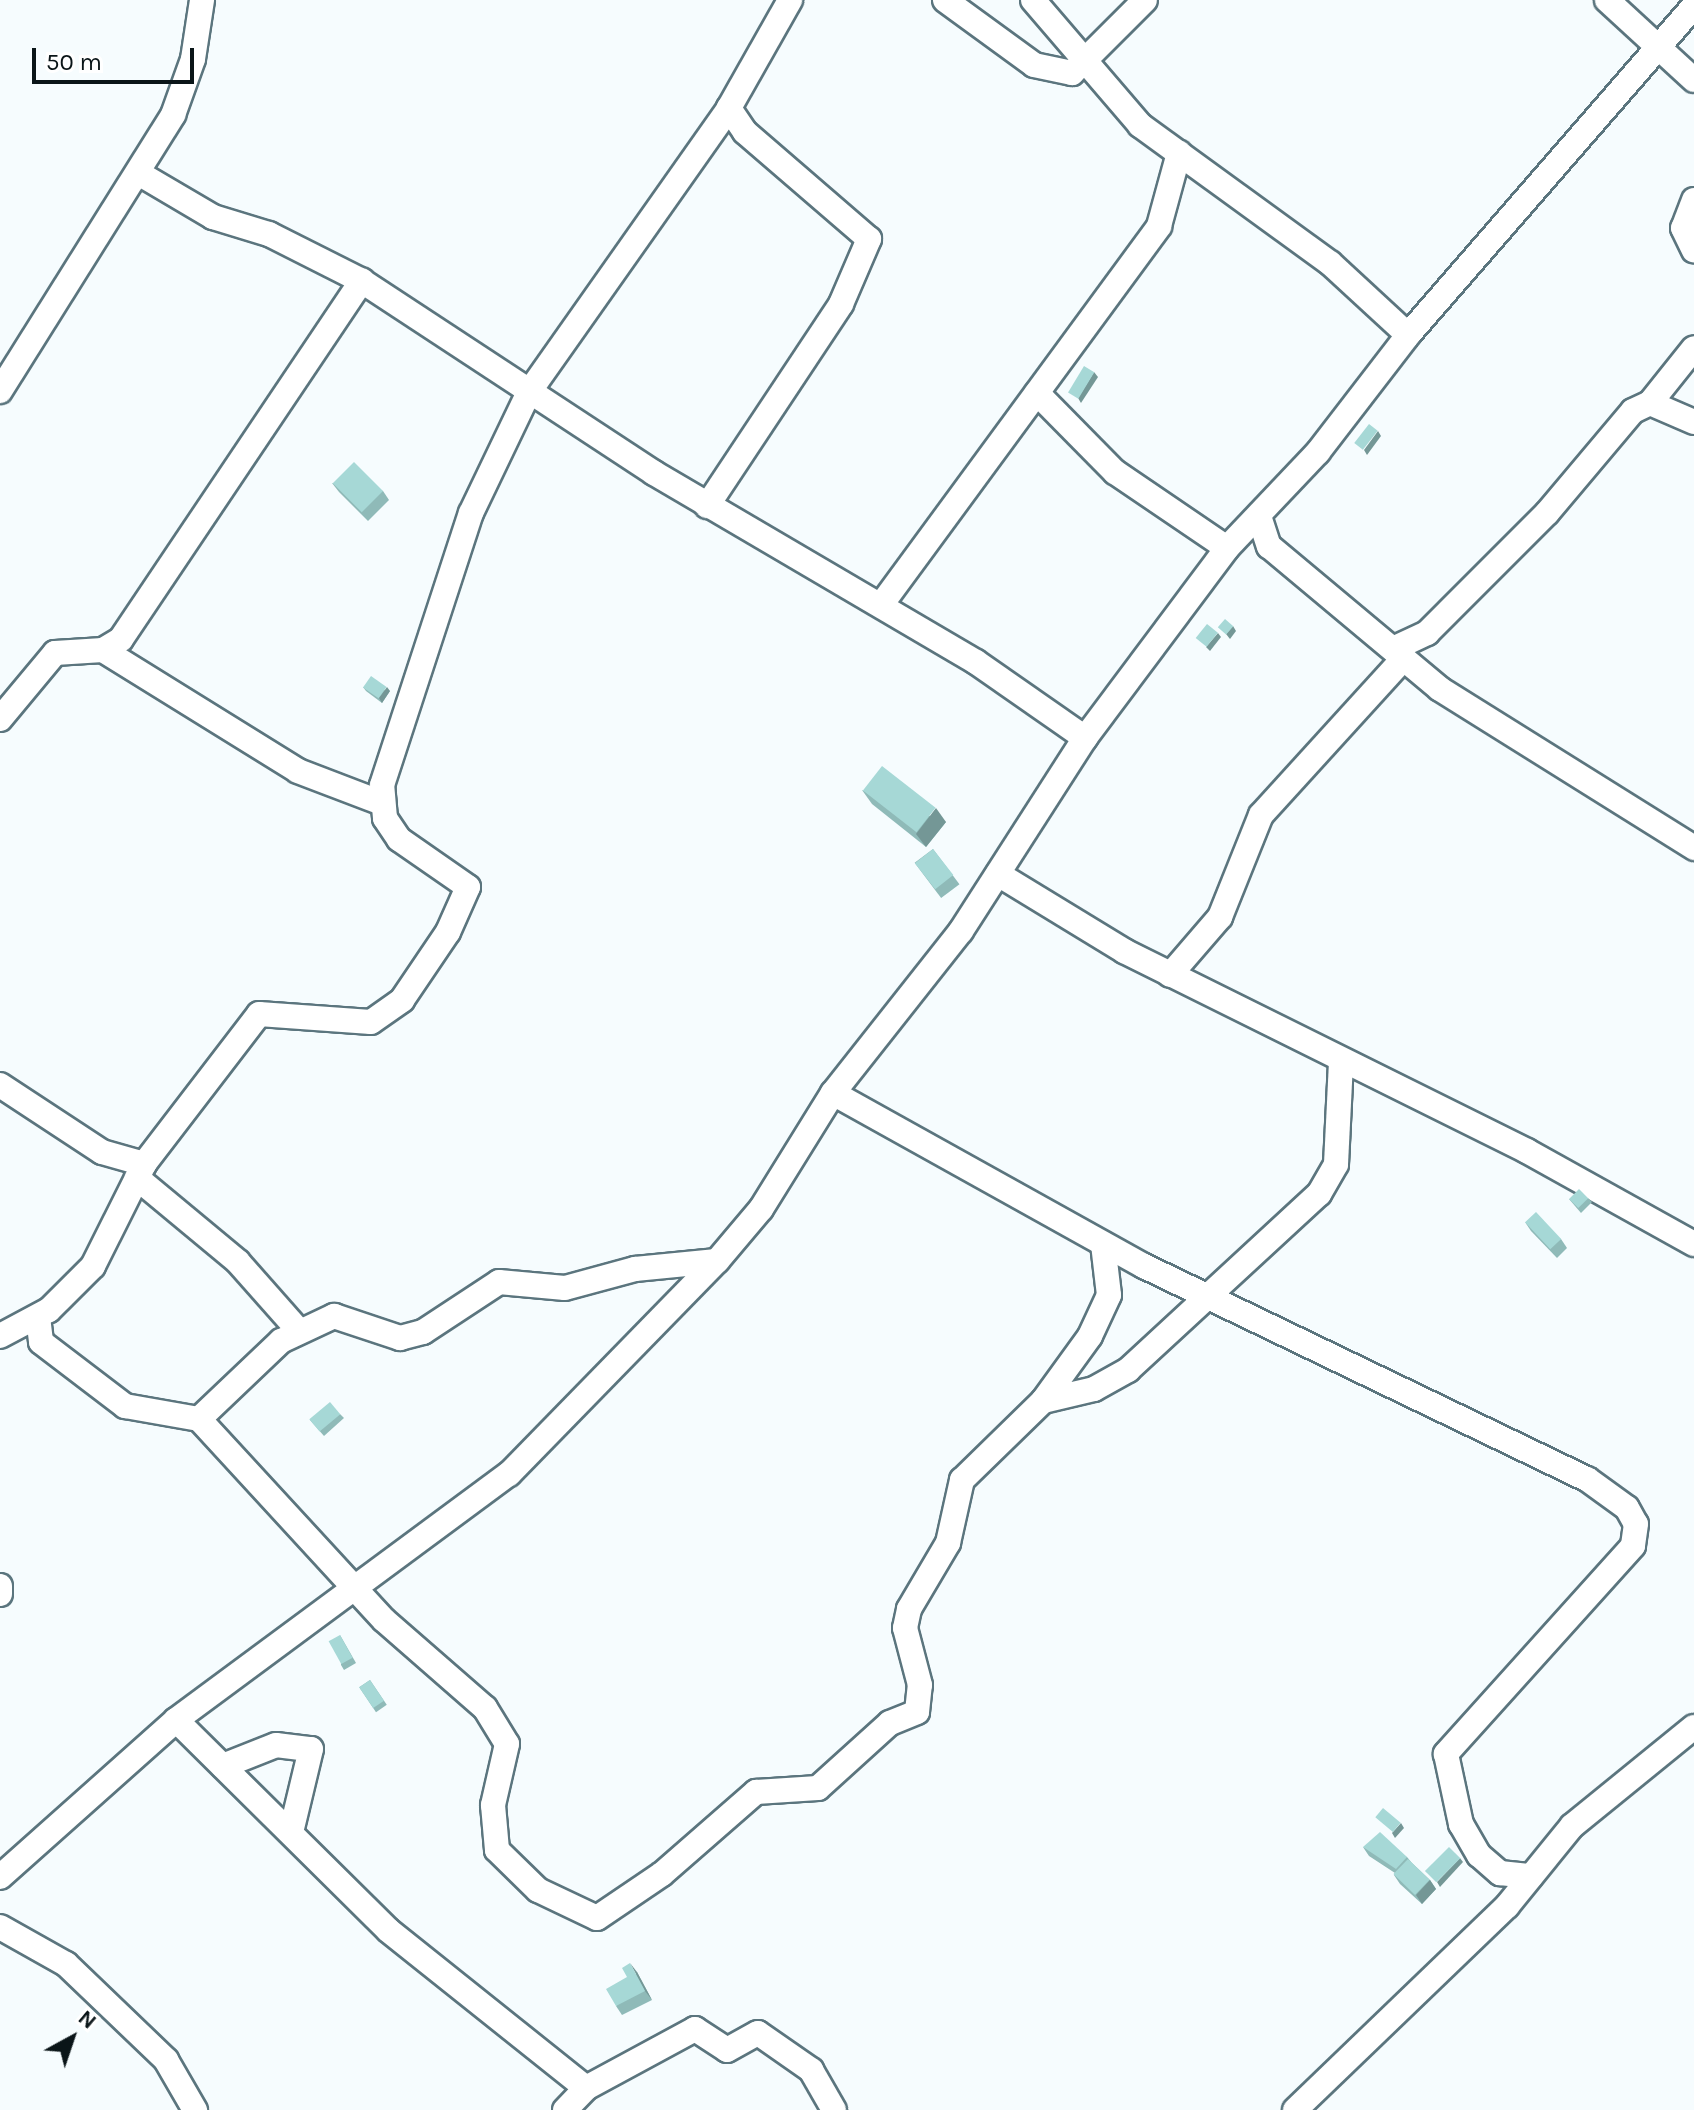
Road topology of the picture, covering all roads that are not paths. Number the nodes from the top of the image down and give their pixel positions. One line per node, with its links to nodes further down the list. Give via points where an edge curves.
1 (202, 0): 13 (street, via 185,86)
2 (790, 0): 11 (street)
3 (945, 0): 9 (street, via 1034,65 1061,73)
4 (1033, 0): 9 (street)
5 (1145, 0): 9 (street)
6 (1607, 0): 8 (street)
7 (1694, 6): 8 (street)
8 (1660, 45): 10 (street); 17 (street)
9 (1086, 66): 12 (street)
10 (1694, 80)
11 (729, 108): 20 (street); 24 (street, via 745,132 869,239 841,304)
12 (1179, 153): 17 (street, via 1330,263); 21 (street, via 1159,226)
13 (140, 174): 16 (street, via 213,217 269,234); 19 (street, via 70,270)
14 (1694, 200): 15 (street, via 1683,228)
15 (1694, 251)
16 (362, 281): 20 (street); 28 (street, via 169,575 121,639)
17 (1408, 335): 25 (street)
18 (1694, 348): 22 (street)
19 (0, 391)
20 (529, 392): 24 (street); 32 (street, via 471,513)
21 (1037, 393): 26 (street, via 1115,472); 27 (street)
22 (1650, 403): 23 (street); 29 (street, via 1633,411 1547,513 1427,633)
23 (1694, 422)
24 (707, 506): 27 (street)
25 (1259, 516): 26 (street); 29 (street, via 1269,546)
26 (1227, 548): 31 (street)
27 (881, 605): 31 (street)
28 (103, 650): 30 (street, via 55,653); 32 (street, via 298,771)
29 (1398, 653): 33 (street, via 1476,716); 35 (street, via 1261,815 1220,917)
30 (0, 719)
31 (1085, 738): 34 (street)
32 (382, 803): 39 (street, via 399,839 468,887 440,944 396,1008 371,1022 264,1013 249,1022)
33 (1694, 848)
34 (998, 874): 35 (street); 38 (street)
35 (1170, 975): 36 (street)
36 (1341, 1061): 41 (street, via 1527,1151); 43 (street, via 1330,1181)
37 (0, 1085): 39 (street)
38 (833, 1093): 40 (street); 42 (street, via 761,1209)
39 (140, 1171): 44 (street, via 93,1266); 45 (street, via 238,1262)
40 (1103, 1244): 43 (street); 47 (street, via 1109,1295)
41 (1694, 1244)
42 (717, 1261): 45 (street, via 635,1269 565,1288 499,1282 423,1332 400,1338 337,1315); 49 (street, via 509,1474)
43 (1213, 1299): 47 (street, via 1112,1381); 56 (street, via 1587,1479 1627,1508 1636,1524 1633,1546 1446,1754 1461,1824 1479,1855 1500,1873)
44 (38, 1317): 46 (street); 48 (street, via 41,1342 125,1406)
45 (299, 1331): 48 (street, via 262,1356)
46 (0, 1336)
47 (1043, 1401): 49 (street, via 975,1464 955,1495 948,1543 905,1619 920,1685 917,1712 890,1723 818,1788 756,1792 662,1874 597,1918 575,1912 511,1869 491,1836 506,1758 502,1731 469,1691)
48 (199, 1419): 49 (street)
49 (350, 1585): 52 (street)
50 (0, 1586): 51 (street)
51 (0, 1594)
52 (176, 1720): 54 (street); 57 (street)
53 (1694, 1727): 56 (street, via 1572,1826)
54 (223, 1766): 55 (street); 55 (street, via 276,1745 311,1749)
55 (291, 1832): 59 (street, via 388,1930)
56 (1531, 1876): 63 (street)
57 (0, 1877)
58 (0, 1927): 60 (street, via 66,1964 166,2060)
59 (586, 2088): 61 (street); 62 (street, via 695,2029 727,2050 758,2033 811,2070)
60 (195, 2110)
61 (565, 2110)
62 (834, 2110)
63 (1295, 2110)

